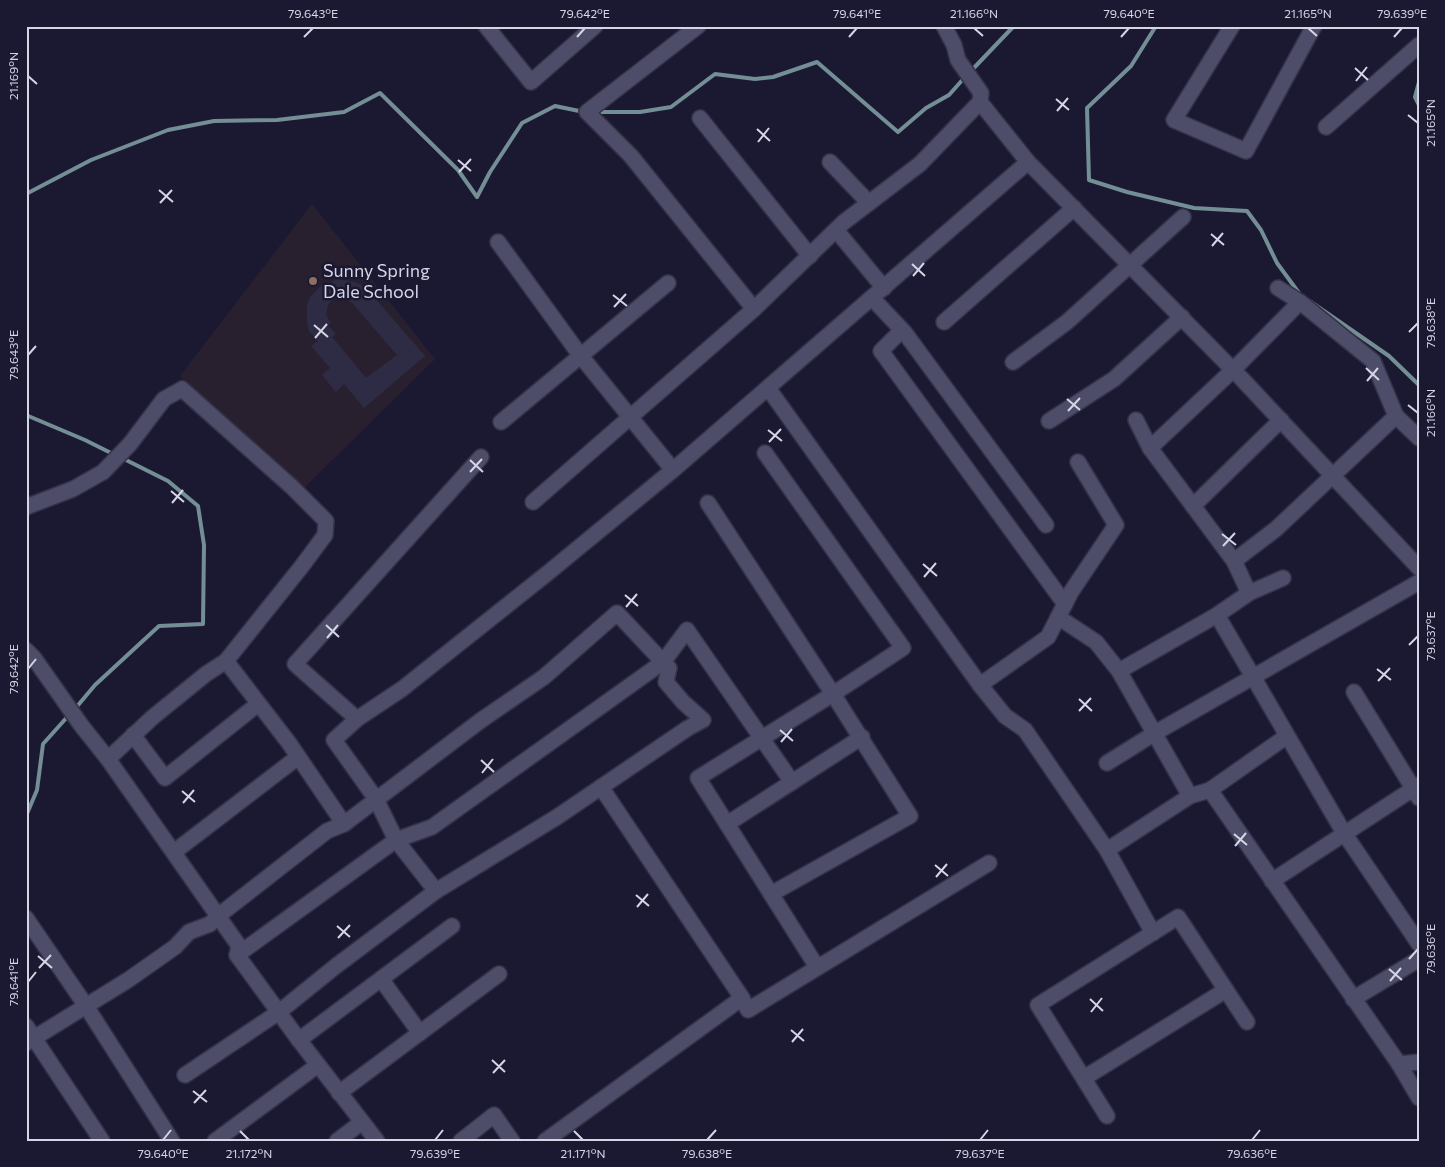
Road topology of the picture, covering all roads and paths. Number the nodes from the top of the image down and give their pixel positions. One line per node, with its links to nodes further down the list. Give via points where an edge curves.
1 (486, 26): 2 (street, via 531,82)
2 (595, 26)
3 (698, 26): 24 (street, via 587,112 631,156)
4 (944, 26): 8 (street, via 958,60)
5 (1232, 26): 6 (street, via 1174,120 1246,151)
6 (1314, 26)
7 (1419, 45): 10 (street)
8 (981, 97): 12 (street); 13 (street, via 920,164)
9 (700, 118): 18 (street)
10 (1326, 127)
11 (830, 162): 13 (street)
12 (1028, 162): 14 (street); 22 (street)
13 (869, 203): 16 (street)
14 (1074, 208): 19 (street); 26 (street)
15 (1183, 218): 19 (street)
16 (836, 230): 18 (street); 22 (street)
17 (498, 242): 28 (street)
18 (810, 256): 24 (street)
19 (1131, 266): 25 (street); 29 (street, via 1067,322)
20 (668, 283): 28 (street)
21 (1278, 288): 23 (street)
22 (878, 293): 27 (street); 31 (street)
23 (1300, 302): 30 (street); 32 (street, via 1373,361)
24 (754, 309): 33 (street)
25 (1182, 318): 30 (street); 34 (street, via 1114,379)
26 (944, 322)
27 (902, 330): 49 (street); 55 (street, via 881,351)
28 (580, 355): 33 (street); 37 (street)
29 (1013, 362)
30 (1233, 370): 36 (street); 39 (street)
31 (768, 388): 43 (street); 62 (street)
32 (1396, 416): 38 (street); 44 (street)
33 (631, 418): 43 (street); 45 (street)
34 (1049, 420)
35 (1136, 420): 39 (street)
36 (1281, 420): 44 (street); 47 (street)
37 (501, 422)
38 (1419, 438)
39 (1150, 448): 47 (street)
40 (765, 453): 64 (street, via 904,648)
41 (481, 457): 66 (street, via 295,664)
42 (1078, 462): 55 (street, via 1116,525)
43 (673, 470): 66 (street, via 549,572)
44 (1333, 476): 50 (street, via 1276,529); 51 (street)
45 (533, 502)
46 (708, 503): 64 (street)
47 (1193, 506): 50 (street)
48 (26, 507): 58 (street, via 73,489 103,472 130,444 164,399 182,389 326,521 325,535)
49 (1046, 525)
50 (1234, 561): 54 (street)
51 (1419, 568)
52 (1283, 578): 54 (street)
53 (1419, 582): 61 (street)
54 (1249, 593): 56 (street)
55 (1061, 610): 60 (street, via 1096,642); 62 (street, via 1048,637)
56 (1217, 615): 60 (street); 61 (street)
57 (26, 650): 73 (street)
58 (226, 660): 65 (street); 68 (street)
59 (663, 662): 70 (street, via 687,630); 76 (street, via 669,668 666,682 703,720); 80 (street, via 617,613 544,677); 84 (street, via 432,827)
60 (1120, 671): 67 (street)
61 (1253, 677): 67 (street); 69 (street)
62 (980, 685): 85 (street, via 1005,716 1025,730)
63 (1354, 692): 78 (street)
64 (833, 694): 70 (street); 71 (street)
65 (258, 704): 68 (street, via 165,778); 72 (street)
66 (357, 720): 80 (street, via 334,740)
67 (1155, 733): 74 (street); 79 (street)
68 (133, 735): 73 (street)
69 (1287, 736): 77 (street); 83 (street)
70 (762, 738): 75 (street); 82 (street, via 698,778)
71 (862, 738): 75 (street); 90 (street, via 910,816)
72 (298, 757): 81 (street); 86 (street)
73 (108, 759): 86 (street)
74 (1107, 763)
75 (792, 782): 82 (street)
76 (601, 787): 89 (street); 102 (street)
77 (1210, 790): 79 (street); 88 (street)
78 (1417, 790): 83 (street)
79 (1190, 796): 85 (street)
80 (376, 799): 81 (street); 84 (street)
81 (344, 824): 91 (street, via 327,831)
82 (727, 824): 90 (street)
83 (1344, 833): 88 (street); 95 (street)
84 (396, 840): 89 (street); 96 (street)
85 (1107, 850): 94 (street)
86 (174, 852): 91 (street)
87 (989, 863): 98 (street)
88 (1272, 881): 103 (street)
89 (436, 891): 105 (street)
90 (771, 894): 98 (street)
91 (218, 916): 96 (street, via 239,946); 104 (street, via 210,924 190,932 175,947)
92 (26, 918): 104 (street)
93 (452, 926): 100 (street)
94 (1153, 933): 101 (street, via 1178,917); 115 (street, via 1038,1005)
95 (1419, 944)
96 (237, 955): 105 (street)
97 (1419, 959): 103 (street)
98 (817, 967): 102 (street, via 748,1010)
99 (499, 974): 108 (street)
100 (381, 979): 108 (street); 109 (street)
101 (1226, 990): 106 (street); 115 (street)
102 (742, 998): 127 (street)
103 (1353, 999): 112 (street)
104 (86, 1006): 110 (street); 121 (street)
105 (279, 1012): 109 (street); 114 (street)
106 (1247, 1022)
107 (26, 1026): 110 (street)
108 (420, 1033): 116 (street)
109 (299, 1040): 113 (street)
110 (30, 1041): 120 (street)
111 (1419, 1062): 112 (street)
112 (1399, 1064): 117 (street)
113 (318, 1065): 116 (street); 122 (street)
114 (185, 1075)
115 (1084, 1078): 118 (street)
116 (339, 1093): 119 (street)
117 (1419, 1098)
118 (1107, 1116)
119 (362, 1122): 123 (street); 124 (street)
120 (102, 1141)
121 (172, 1141)
122 (215, 1141)
123 (337, 1141)
124 (377, 1141)
125 (461, 1141): 126 (street, via 494,1115)
126 (512, 1141)
127 (545, 1141)

